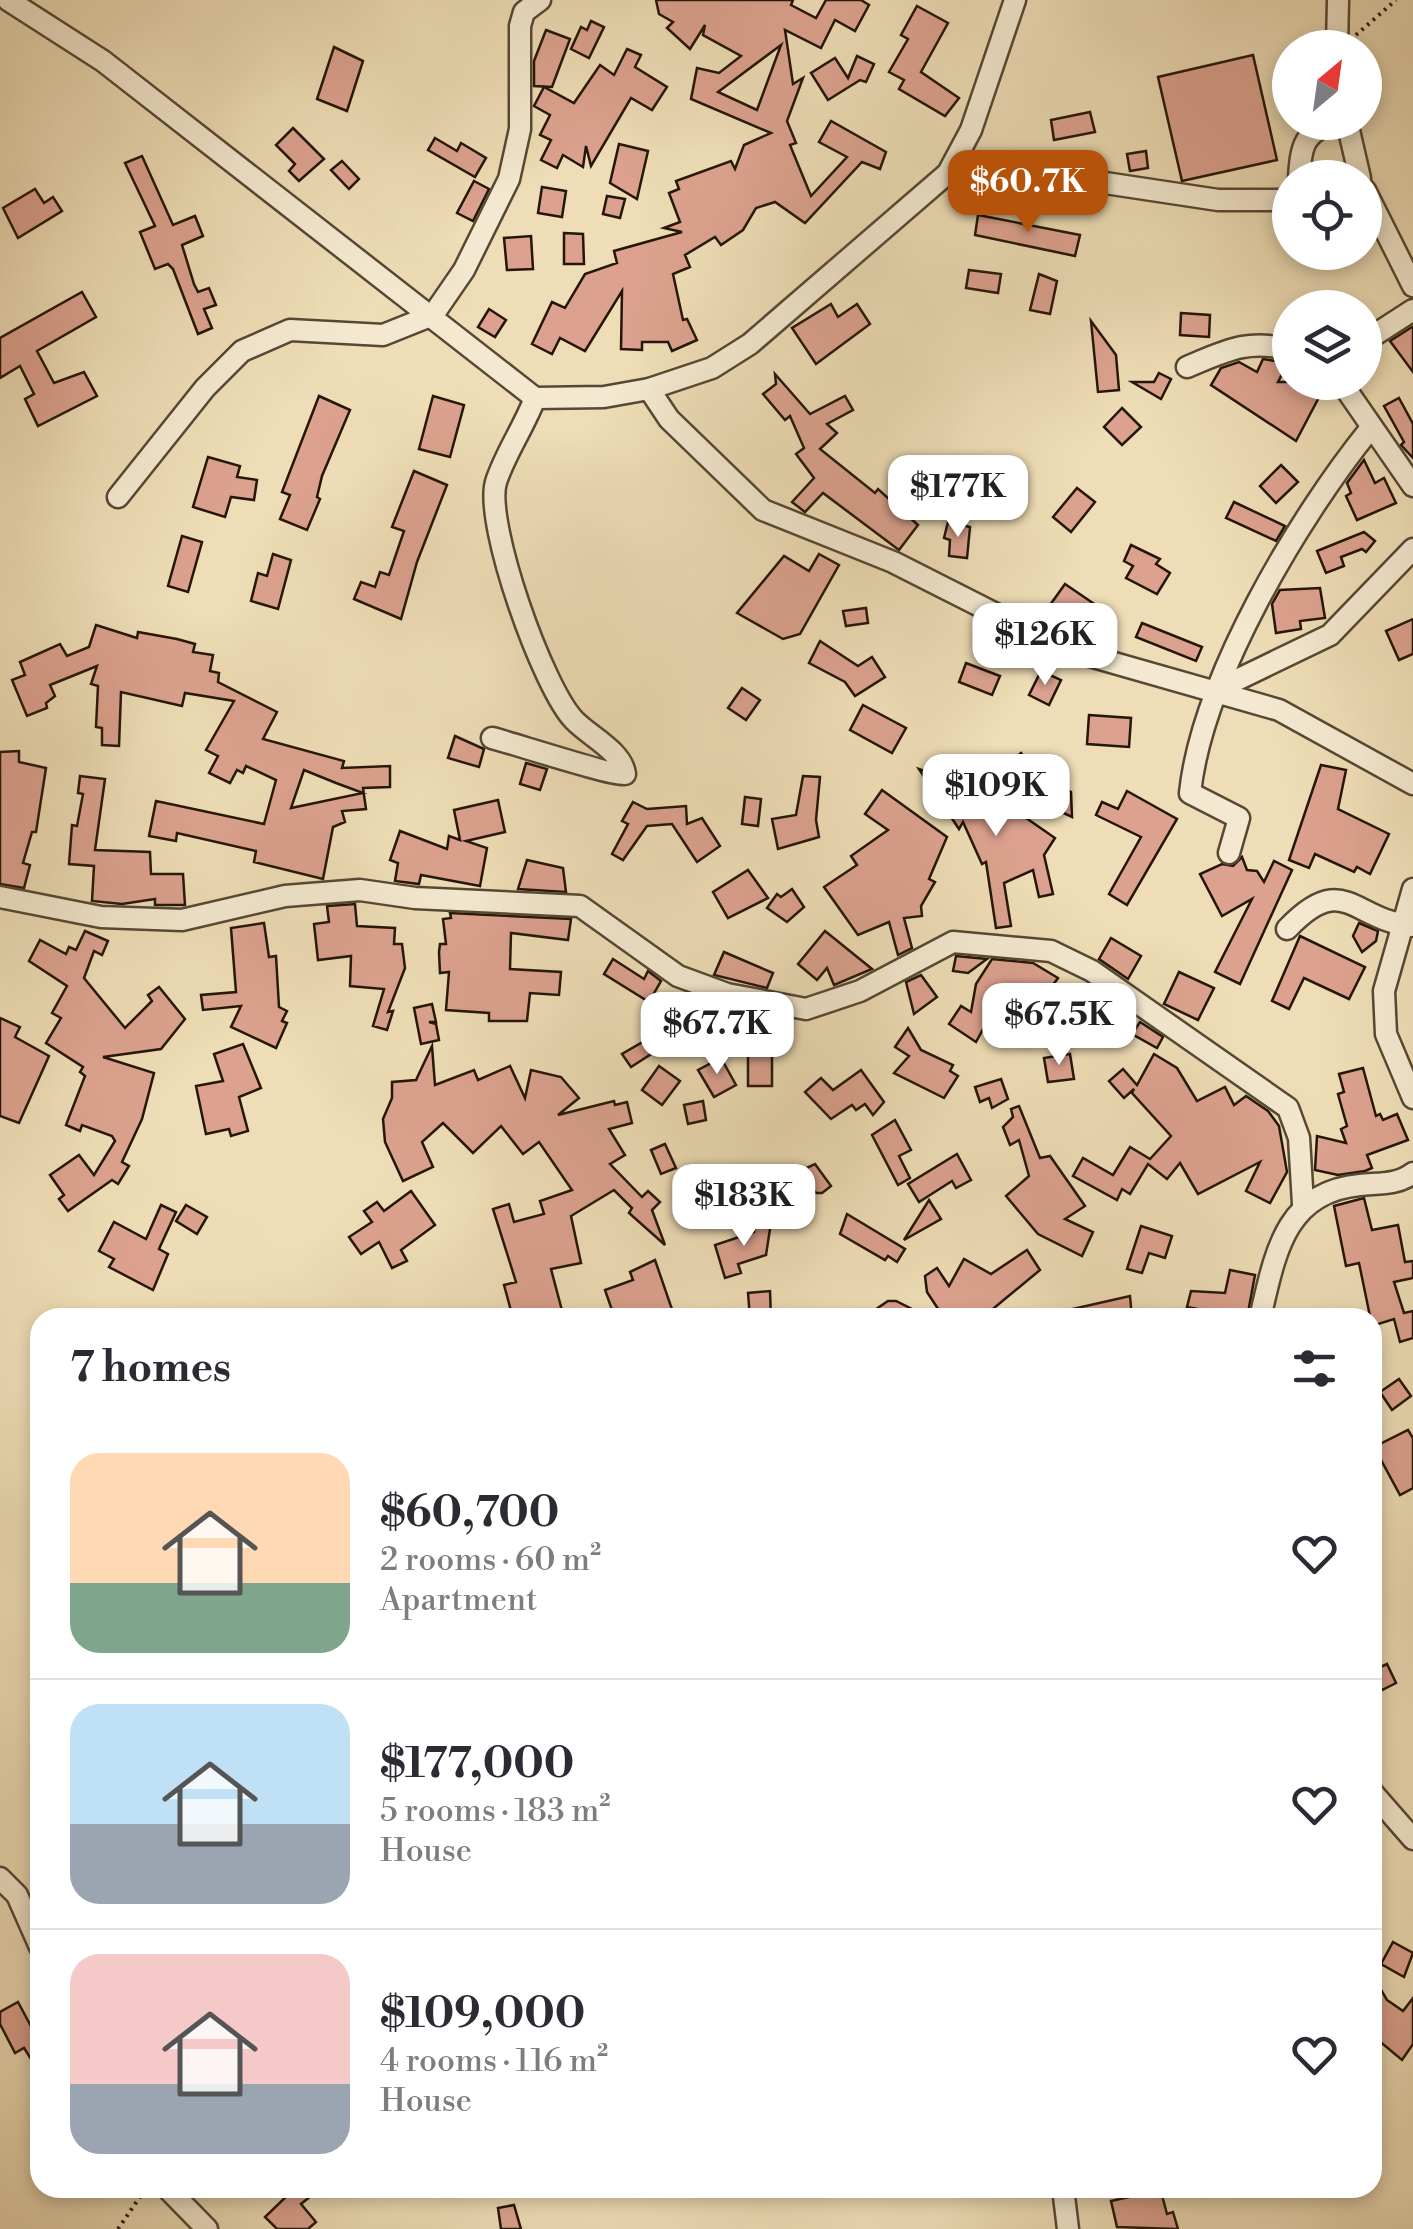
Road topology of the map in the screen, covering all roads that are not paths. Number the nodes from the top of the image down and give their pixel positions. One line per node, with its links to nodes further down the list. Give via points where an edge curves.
1 (8, 0): 11 (street, via 103,61)
2 (540, 0): 11 (street, via 524,12 520,26 520,129 509,179 464,270)
3 (1015, 0): 6 (street, via 972,130)
4 (1338, 0): 5 (street)
5 (1344, 30)
6 (948, 172): 7 (street, via 1039,173 1218,200); 15 (street, via 725,362)
7 (1272, 200)
8 (1382, 224): 9 (street)
9 (1413, 286)
10 (1413, 310): 12 (street)
11 (433, 315): 16 (street); 20 (street, via 382,335 290,330 242,351)
12 (1382, 329)
13 (1272, 347): 14 (street, via 1248,343)
14 (1188, 366)
15 (649, 389): 16 (street); 22 (street, via 670,419 763,510 893,562 1065,649)
16 (534, 398): 23 (street, via 496,483 498,522 526,627 550,684 573,718 617,756 625,774)
17 (1351, 400): 18 (street)
18 (1370, 429): 19 (street); 22 (street, via 1332,478)
19 (1413, 486)
20 (118, 497)
21 (1413, 549): 22 (street, via 1330,635)
22 (1214, 691): 24 (street, via 1290,715); 25 (street, via 1190,794 1239,818)
23 (492, 738)
24 (1413, 784)
25 (1229, 853)
26 (1413, 889): 28 (street)
27 (0, 896): 32 (street, via 101,917 166,919 285,896 360,890 580,906 678,976 727,994 806,1009 860,990 953,942 1051,951 1092,972 1288,1108 1299,1138)
28 (1407, 926): 29 (street, via 1336,900 1310,906); 30 (street, via 1386,974 1385,1024)
29 (1287, 930)
30 (1413, 1098)
31 (1413, 1173): 32 (street, via 1333,1190)
32 (1303, 1204): 33 (street, via 1274,1256)
33 (1262, 1308)
34 (1382, 1803): 35 (street)
35 (1413, 1839)
36 (0, 1878): 37 (street, via 17,1895)
37 (30, 1924)
38 (177, 2198): 40 (street)
39 (1064, 2198): 41 (street)
40 (206, 2229)
41 (1068, 2229)

